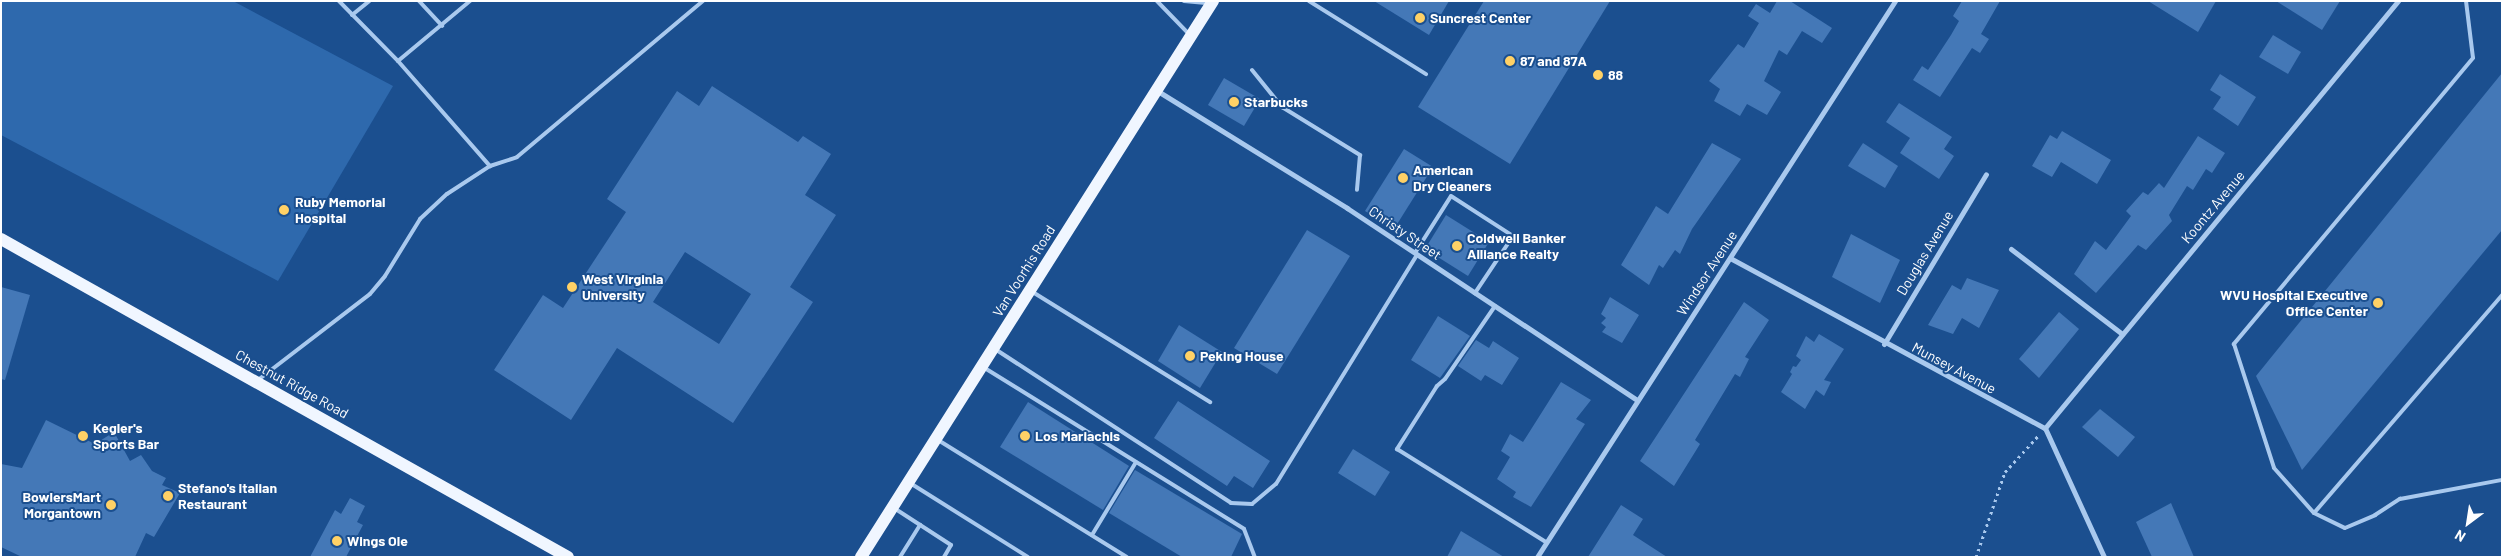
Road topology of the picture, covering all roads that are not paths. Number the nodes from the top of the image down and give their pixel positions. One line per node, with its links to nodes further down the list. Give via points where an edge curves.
1 (339, 1): 13 (lane)
2 (369, 1): 13 (lane)
3 (419, 1): 14 (lane)
4 (470, 1): 14 (lane)
5 (703, 1): 20 (lane, via 517,157)
6 (1157, 1): 15 (lane)
7 (1184, 1): 12 (lane)
8 (1309, 1): 18 (lane)
9 (1895, 1): 26 (street, Windsor Avenue)
10 (2398, 1): 31 (street, Koontz Avenue)
11 (2466, 1): 44 (lane, via 2473,58 2234,344 2274,468)
12 (1212, 2): 15 (main road, Van Voorhis Road)
13 (352, 15): 16 (lane)
14 (442, 26): 16 (lane)
15 (1190, 35): 19 (main road, Van Voorhis Road)
16 (398, 61): 20 (lane)
17 (1252, 70): 22 (lane, via 1282,107 1360,155)
18 (1426, 74)
19 (1156, 90): 25 (street, Christy Street); 27 (main road, Van Voorhis Road)
20 (490, 166): 35 (lane, via 447,194 420,219 386,276 370,294)
21 (1986, 174): 32 (street, Douglas Avenue)
22 (1357, 190)
23 (1, 239): 35 (main road, Chestnut Ridge Road)
24 (2011, 249): 31 (street)
25 (1416, 254): 28 (street, Christy Street); 28 (lane, via 1451,196 1513,236); 33 (lane, via 1276,484 1252,504 1231,503)
26 (1730, 258): 32 (street, Munsey Avenue); 36 (street, Windsor Avenue)
27 (1030, 289): 33 (main road, Van Voorhis Road); 37 (lane)
28 (1476, 293): 30 (street, Christy Street)
29 (2502, 295): 44 (lane)
30 (1495, 306): 36 (street, Christy Street); 47 (lane, via 1437,386 1397,449)
31 (2122, 334): 38 (street, Koontz Avenue)
32 (1884, 344): 38 (street, Munsey Avenue)
33 (993, 348): 34 (main road, Van Voorhis Road)
34 (981, 366): 39 (main road, Van Voorhis Road); 40 (lane)
35 (256, 382): 48 (main road, Chestnut Ridge Road)
36 (1637, 400): 47 (street, Windsor Avenue)
37 (1210, 402)
38 (2045, 428): 56 (street)
39 (935, 438): 42 (main road, Van Voorhis Road); 46 (lane)
40 (1136, 462): 46 (lane); 54 (lane, via 1244,529)
41 (2502, 480): 44 (lane, via 2400,499 2345,528)
42 (908, 482): 43 (main road, Van Voorhis Road); 52 (lane)
43 (892, 507): 45 (lane); 49 (main road, Van Voorhis Road)
44 (2314, 513)
45 (920, 525): 50 (lane); 51 (lane, via 951,545)
46 (1092, 535): 53 (lane)
47 (1546, 542): 55 (street, Windsor Avenue)
48 (568, 557)
49 (861, 557)
50 (900, 557)
51 (944, 557)
52 (1028, 557)
53 (1127, 557)
54 (1255, 557)
55 (1537, 557)
56 (2104, 557)

